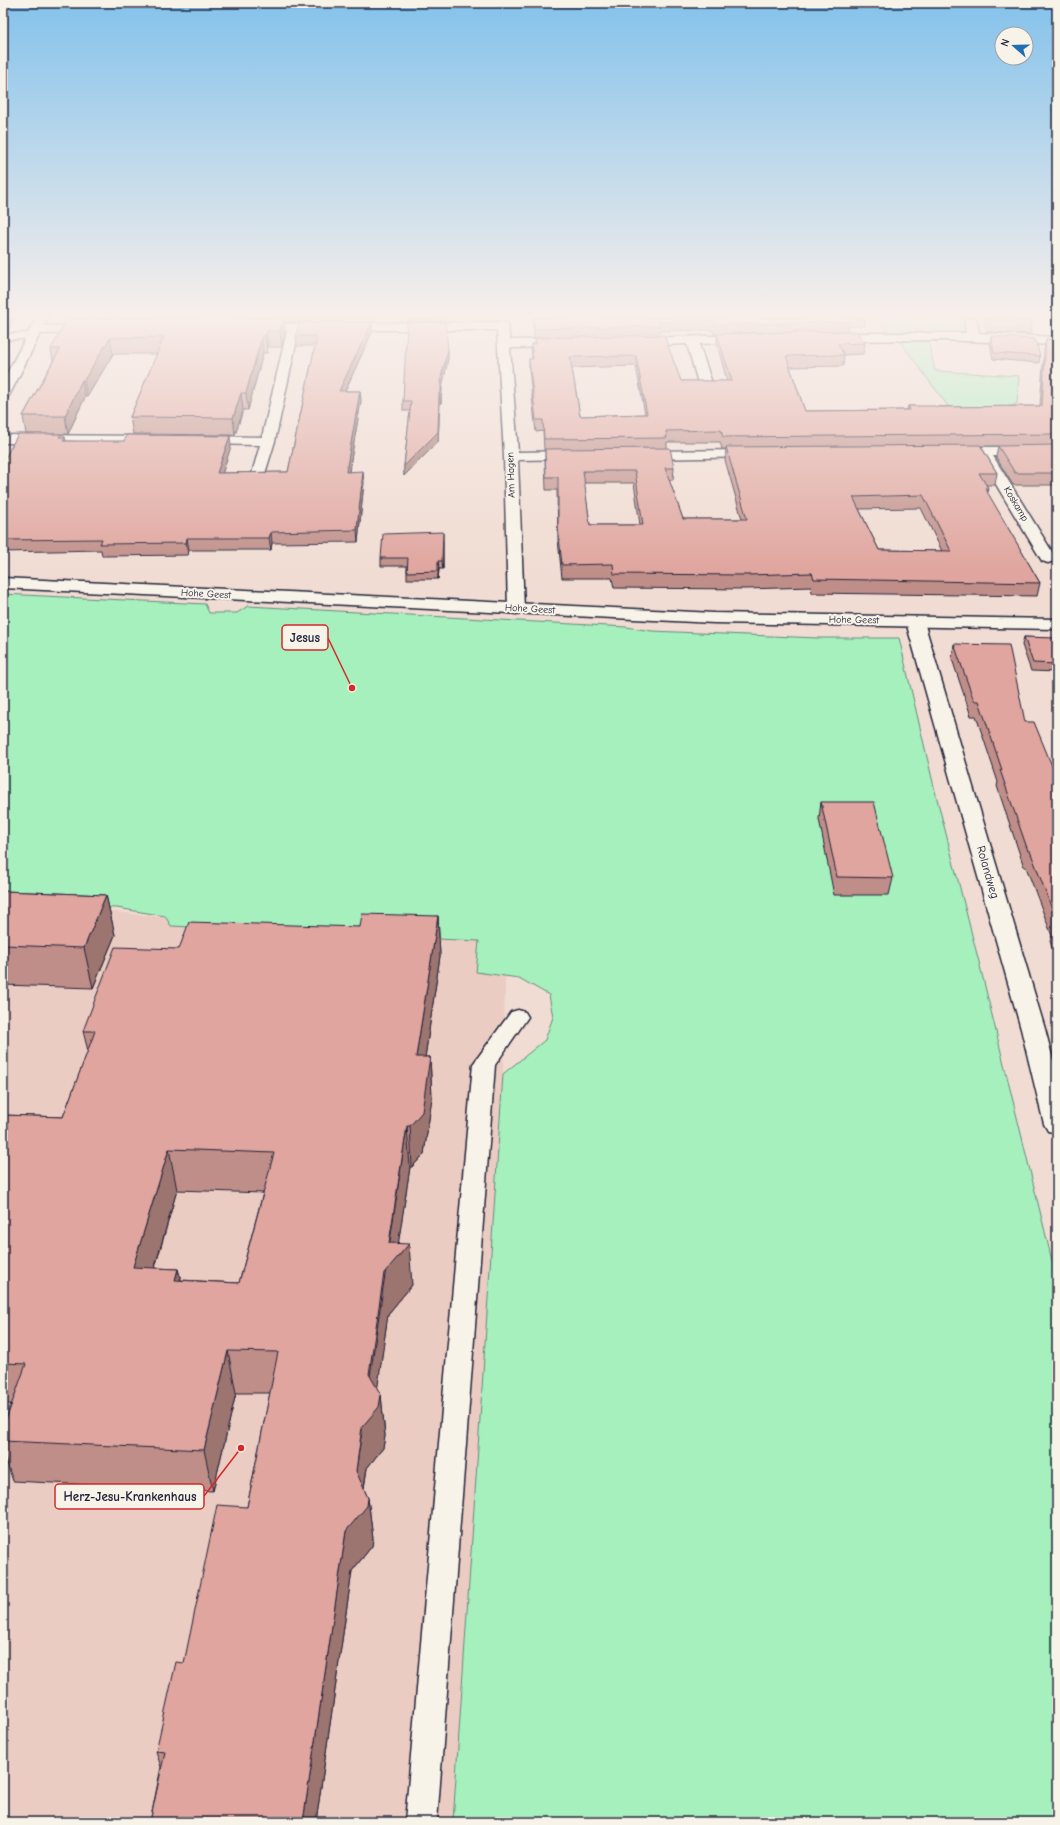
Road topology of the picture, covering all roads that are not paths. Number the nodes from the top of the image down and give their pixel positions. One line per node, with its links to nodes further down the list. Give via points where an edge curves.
1 (277, 403): 6 (street)
2 (507, 403): 13 (street, Am Hagen)
3 (3, 439): 4 (street)
4 (166, 440)
5 (190, 440): 6 (street)
6 (268, 441): 14 (street)
7 (984, 451): 8 (street); 9 (street); 15 (street, Koskamp)
8 (942, 452)
9 (1057, 452)
10 (766, 454): 12 (street)
11 (590, 455): 13 (street)
12 (630, 455)
13 (510, 456): 17 (street, Am Hagen)
14 (258, 477)
15 (1048, 558)
16 (3, 583): 17 (street, Hohe Geest)
17 (516, 609): 18 (street, Hohe Geest, via 714,618)
18 (915, 622): 19 (street, Hohe Geest); 21 (street, Rolandweg, via 1033,1029)
19 (1057, 624)
20 (518, 1017): 22 (lane, via 484,1064)
21 (1057, 1124)
22 (420, 1822)

